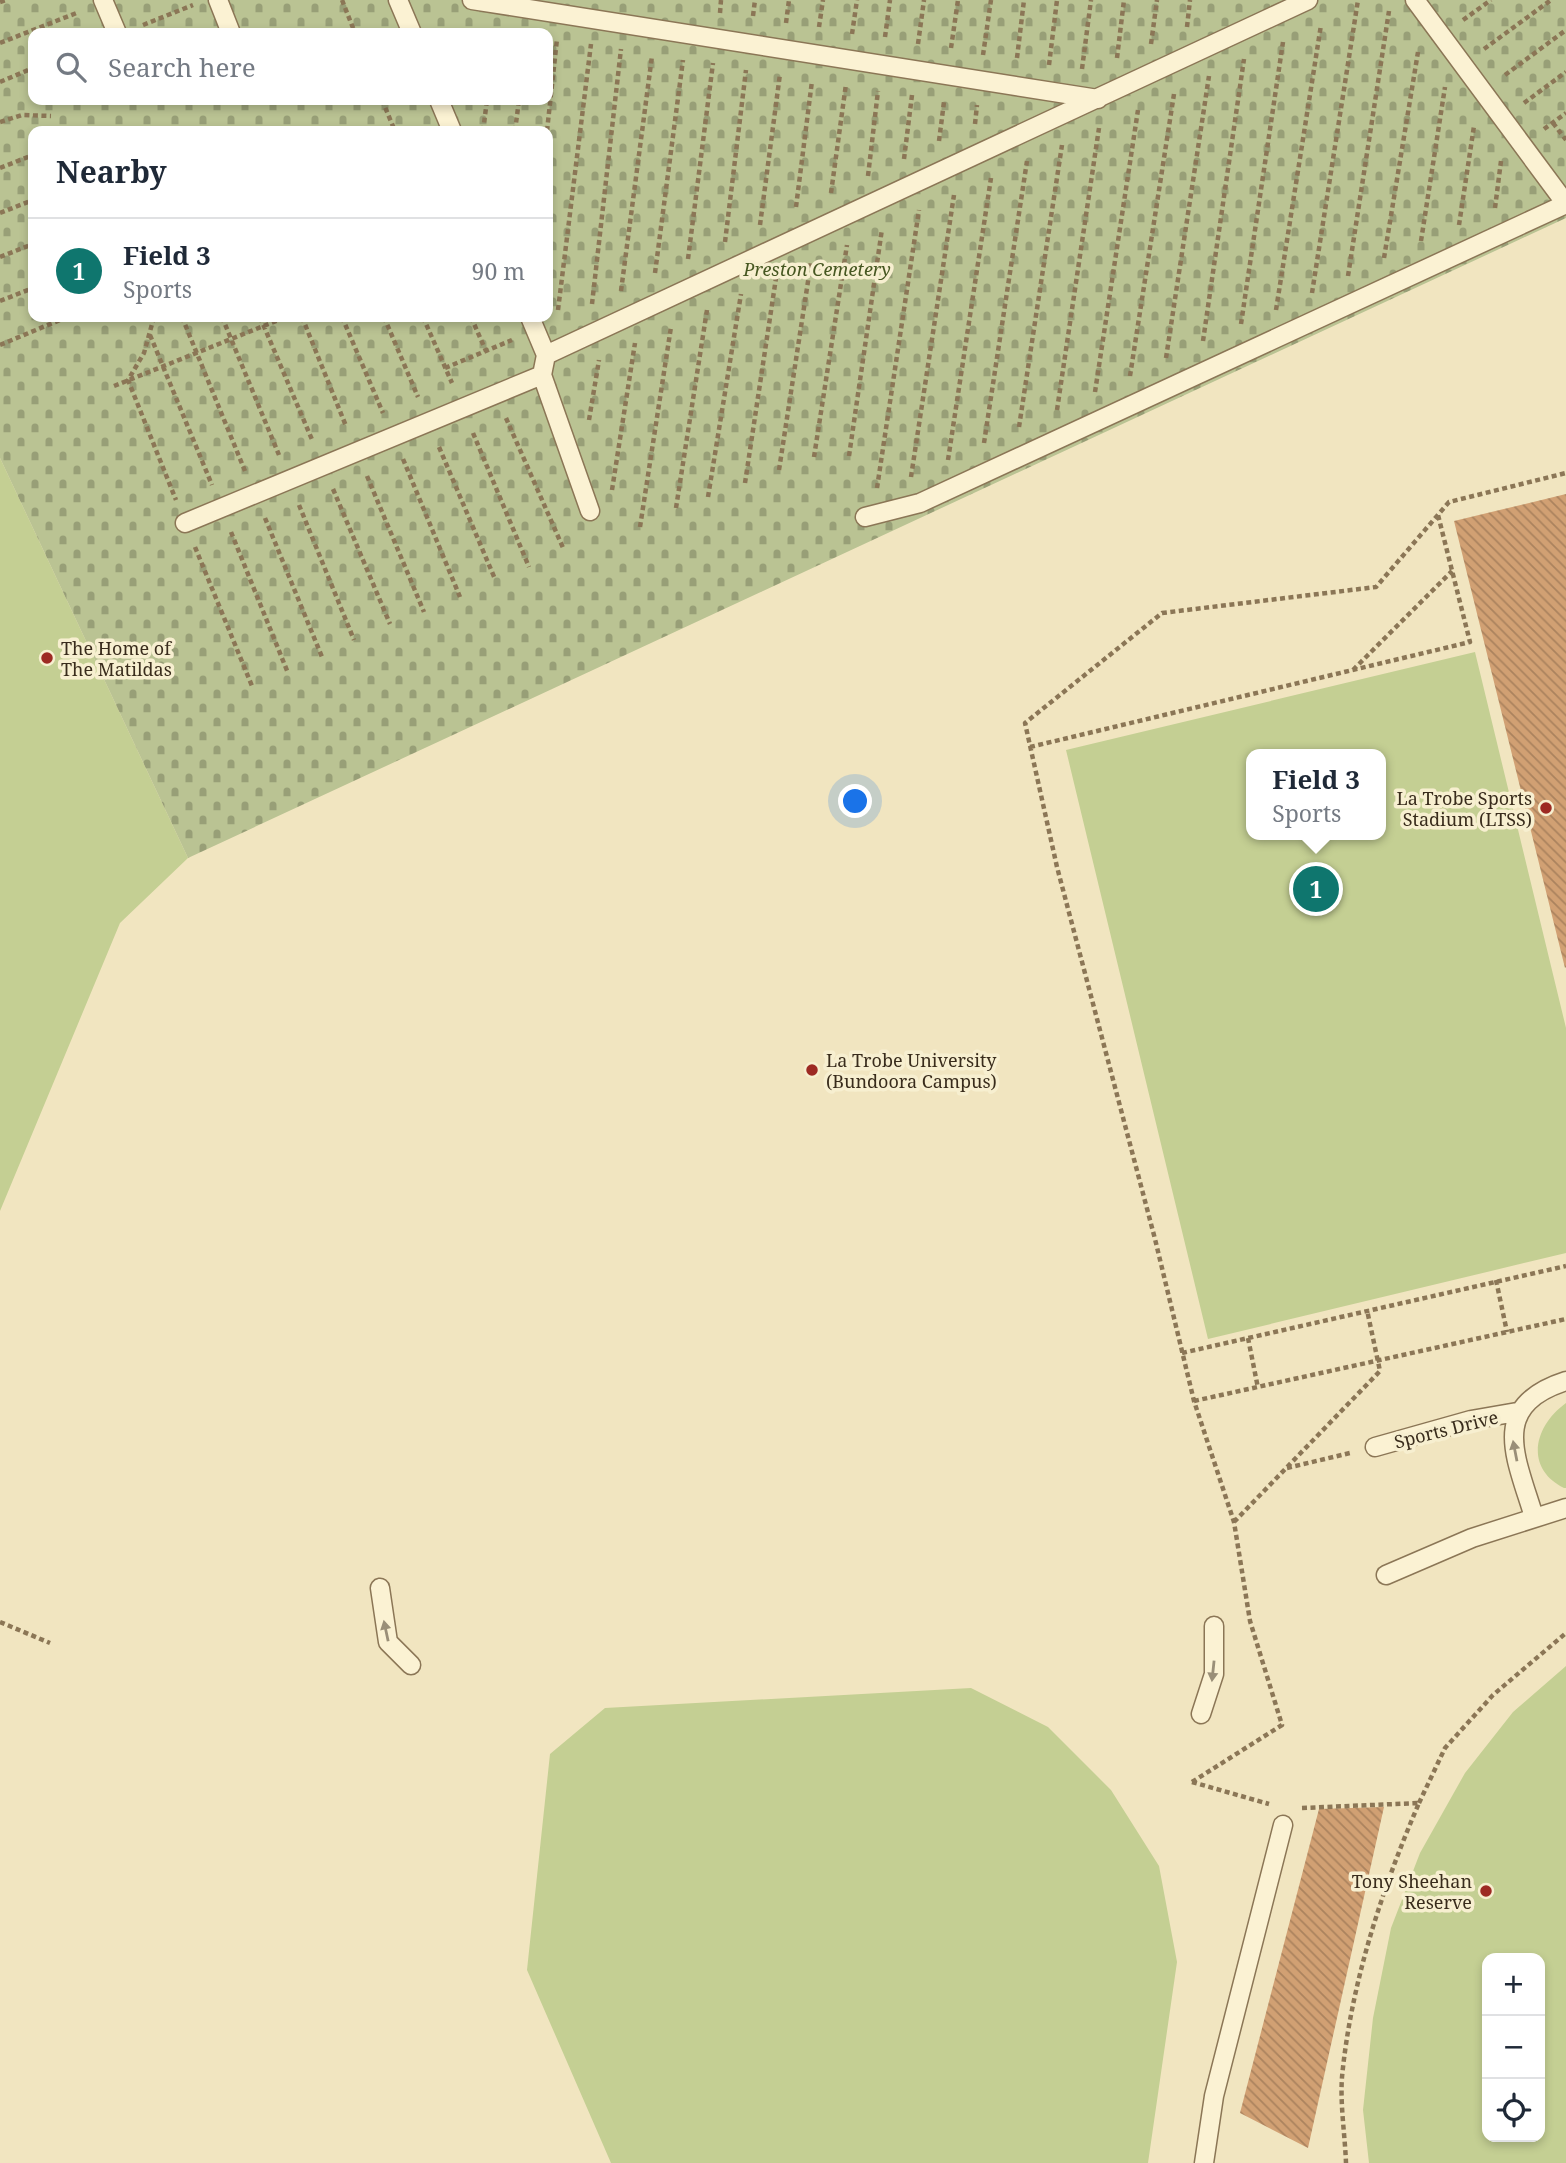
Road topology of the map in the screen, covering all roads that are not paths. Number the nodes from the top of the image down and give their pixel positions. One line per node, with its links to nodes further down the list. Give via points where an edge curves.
1 (218, 0): 8 (lane)
2 (398, 0): 9 (lane)
3 (472, 0): 10 (lane, via 1078,96)
4 (1308, 0): 10 (lane)
5 (104, 1): 7 (lane)
6 (1420, 7): 13 (lane)
7 (123, 28)
8 (229, 28)
9 (410, 28)
10 (1104, 95): 15 (lane)
11 (441, 105): 12 (lane)
12 (450, 126)
13 (1566, 204): 18 (lane, via 1015,460 907,506)
14 (532, 323): 15 (lane)
15 (550, 354): 16 (lane)
16 (542, 375): 17 (lane); 19 (lane)
17 (590, 511)
18 (869, 516)
19 (185, 523)
20 (1566, 1381): 21 (lane, Sports Drive, via 1544,1388)
21 (1517, 1412): 22 (lane, Sports Drive); 24 (lane, Sports Drive, one-way to 21, via 1515,1455 1512,1431)
22 (1375, 1447)
23 (1566, 1508): 24 (lane)
24 (1534, 1517): 25 (lane)
25 (1386, 1575)
26 (380, 1588): 28 (lane, one-way to 26, via 388,1642)
27 (1213, 1626): 29 (lane, one-way to 29, via 1214,1674)
28 (411, 1665)
29 (1200, 1714)
30 (1283, 1825): 31 (lane, via 1214,2096)
31 (1204, 2163)

